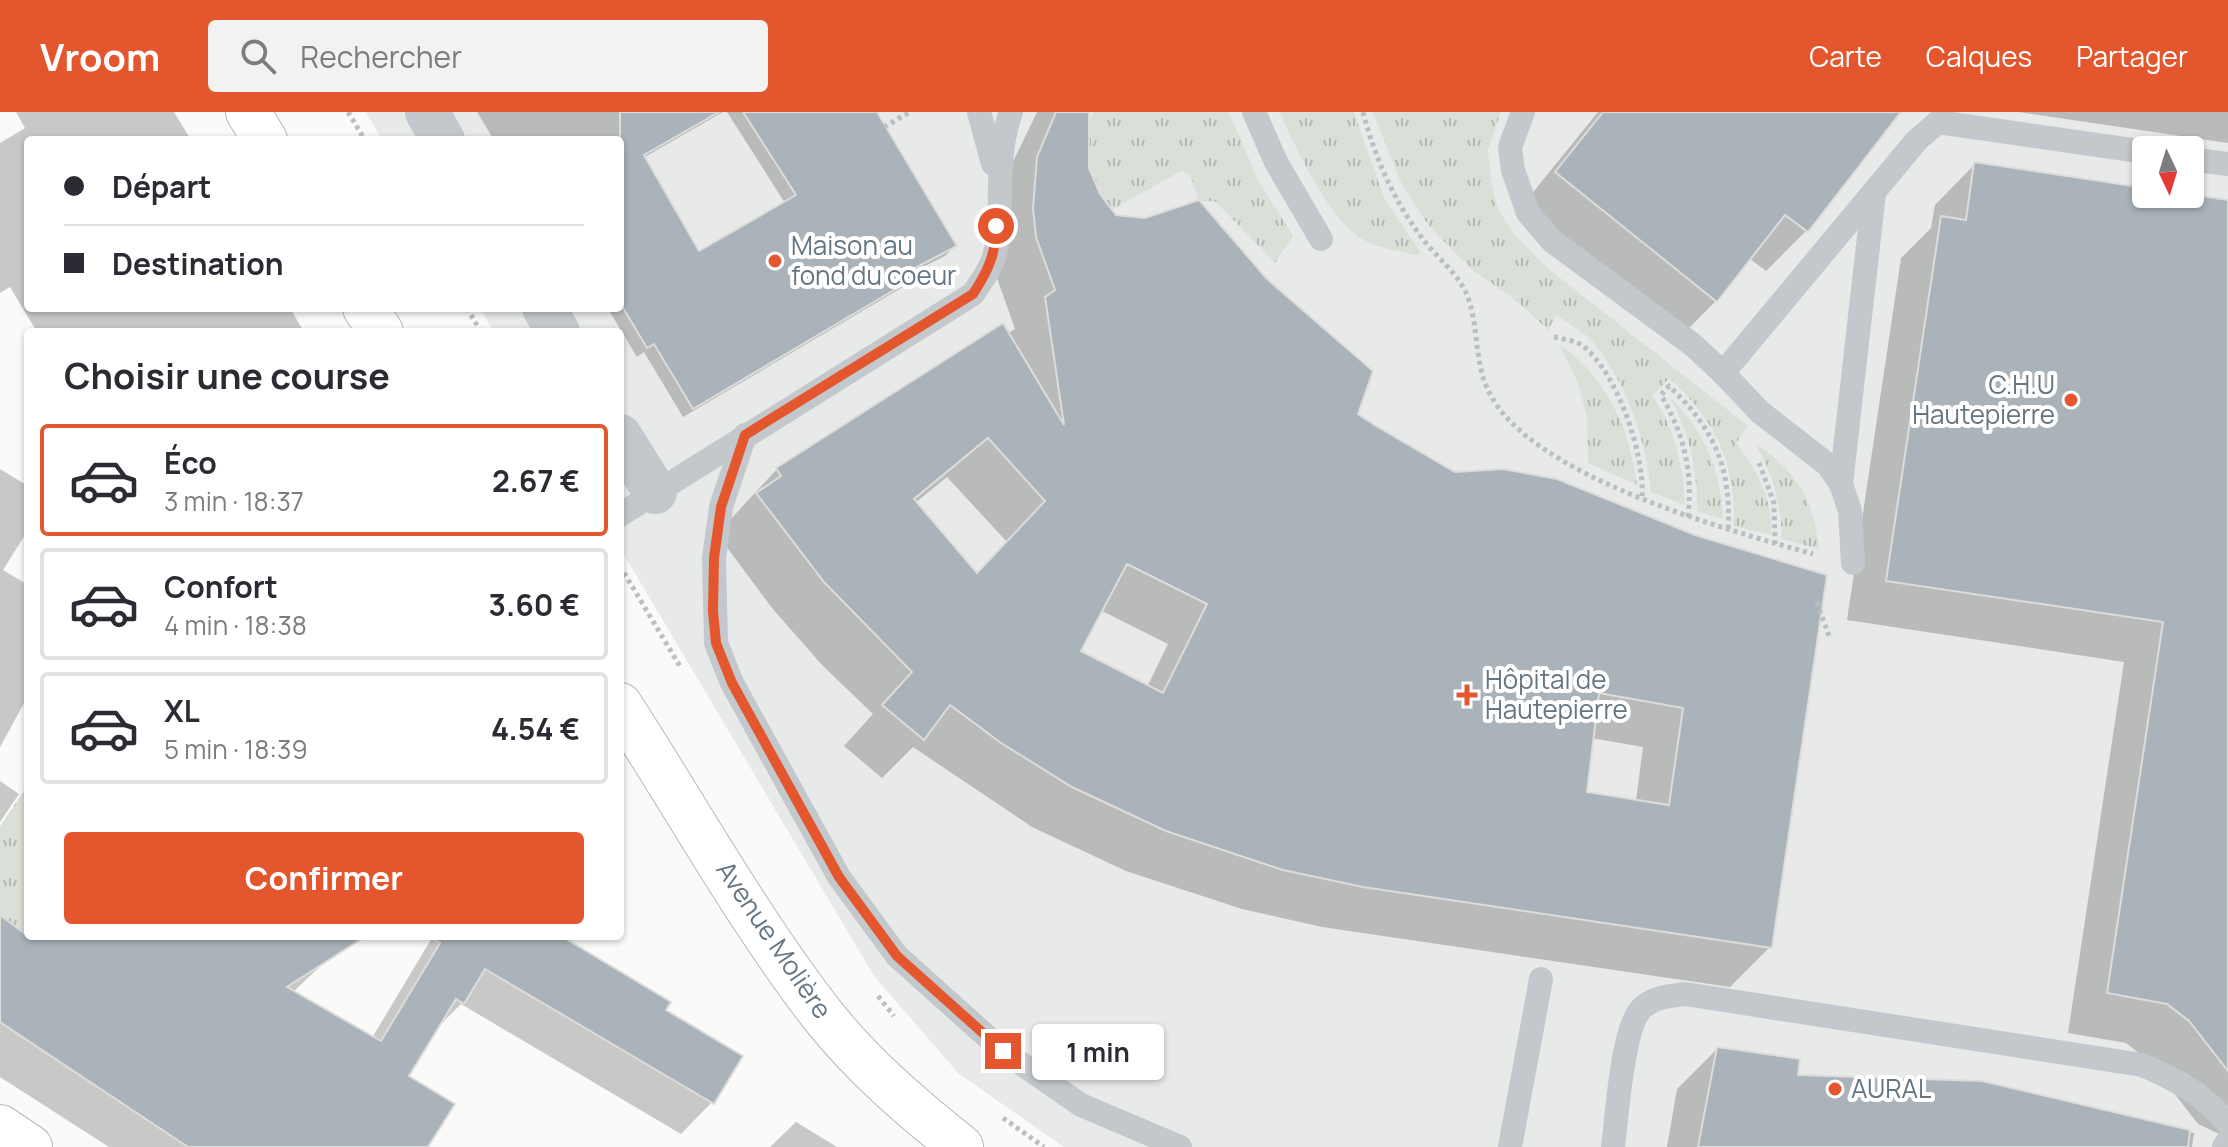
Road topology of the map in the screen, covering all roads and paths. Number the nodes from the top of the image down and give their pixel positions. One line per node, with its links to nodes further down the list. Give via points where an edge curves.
1 (248, 112): 11 (street)
2 (348, 112): 12 (path)
3 (427, 112): 13 (street)
4 (910, 112): 10 (path)
5 (979, 112): 17 (lane)
6 (1011, 112): 17 (lane, via 1001,139)
7 (1254, 112): 19 (lane)
8 (1363, 112): 26 (path, via 1374,153 1394,195 1467,295 1488,392 1507,418 1547,451)
9 (1523, 112): 21 (lane, via 1510,147 1528,213 1552,241)
10 (884, 127)
11 (263, 136)
12 (363, 136)
13 (441, 136)
14 (2132, 150): 18 (lane, via 1938,122)
15 (2204, 161): 16 (lane)
16 (2228, 164)
17 (997, 181): 22 (lane, via 996,249 973,294)
18 (1874, 193): 21 (lane); 25 (lane)
19 (1321, 239)
20 (1554, 337): 26 (path, via 1583,345 1613,387 1639,450)
21 (1723, 373): 25 (lane, via 1760,412 1828,465)
22 (745, 435): 27 (lane); 42 (lane, via 721,507 714,558 716,643 732,683 839,877 897,956 1003,1051 1081,1105)
23 (624, 452): 27 (street)
24 (1753, 453): 30 (path, via 1774,503)
25 (1841, 484): 32 (lane, via 1850,511)
26 (1642, 498): 28 (path)
27 (637, 503)
28 (1688, 517): 29 (path); 29 (path, via 1685,448 1661,395 1669,386 1697,413 1717,451 1728,494)
29 (1728, 530): 30 (path)
30 (1775, 544): 31 (path)
31 (1803, 551)
32 (1853, 563)
33 (1817, 602): 34 (path)
34 (1829, 636)
35 (624, 711): 41 (street, Avenue Molière, via 825,1018 886,1083)
36 (1541, 979): 43 (lane)
37 (2228, 1123): 44 (lane, via 2182,1081 2142,1065 1685,994 1661,997 1641,1008 1631,1027)
38 (0, 1127): 40 (street)
39 (2228, 1141): 45 (lane)
40 (30, 1147)
41 (961, 1147)
42 (1180, 1147)
43 (1510, 1147)
44 (1613, 1147)
45 (2224, 1147)

